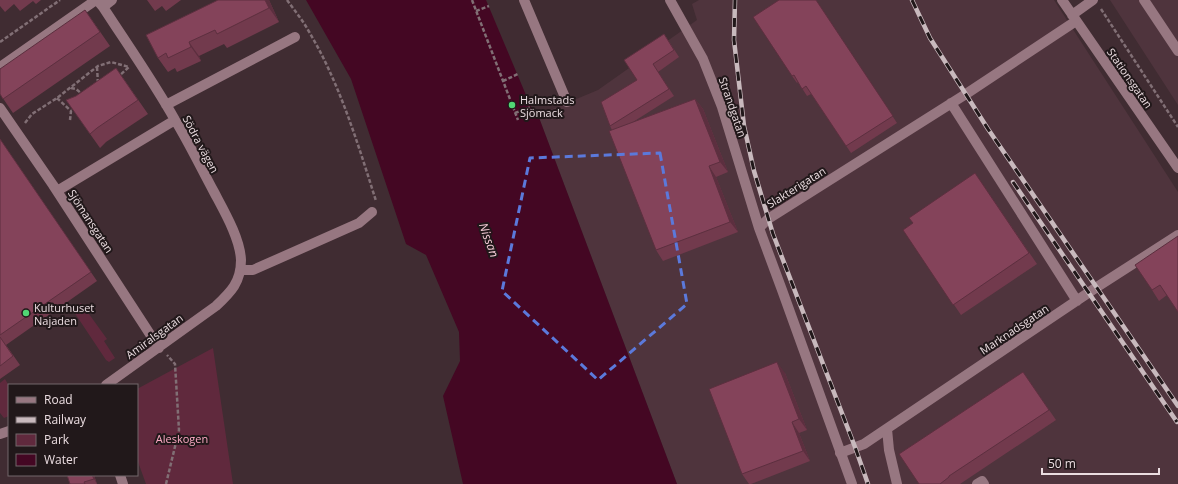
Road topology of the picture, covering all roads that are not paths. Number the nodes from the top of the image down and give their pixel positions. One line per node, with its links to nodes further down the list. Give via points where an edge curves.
1 (112, 0): 6 (street)
2 (524, 0): 12 (street)
3 (1062, 0): 8 (street, Stationsgatan)
4 (1144, 0): 10 (street)
5 (674, 1): 20 (street, Strandgatan, via 703,59 722,107)
6 (98, 2): 11 (street); 14 (street, Södra vägen)
7 (1096, 3): 8 (street, Slakterigatan)
8 (1074, 18): 13 (street, Slakterigatan); 17 (street, Stationsgatan)
9 (295, 37): 14 (street)
10 (1178, 51)
11 (0, 67)
12 (567, 102)
13 (951, 103): 20 (street, Slakterigatan, via 768,219); 23 (street)
14 (166, 105): 16 (street, Södra vägen)
15 (0, 108): 18 (street, Sjömansgatan)
16 (175, 120): 18 (street); 22 (street, Södra vägen, via 228,219 241,258)
17 (1178, 168)
18 (57, 191): 25 (street, Sjömansgatan)
19 (372, 212): 22 (street, via 359,223 253,270)
20 (758, 228): 28 (street)
21 (1178, 236): 23 (street, Marknadsgatan)
22 (240, 270): 24 (street, Södra vägen, via 237,283)
23 (1077, 301): 27 (street, Marknadsgatan)
24 (216, 306): 25 (street, Amiralsgatan)
25 (160, 348): 26 (street, Amiralsgatan)
26 (107, 384)
27 (887, 429): 28 (street, Marknadsgatan, via 864,444); 30 (street)
28 (840, 453): 29 (street)
29 (852, 484)
30 (897, 484)
31 (977, 484): 32 (street, via 982,481)
32 (984, 484)

